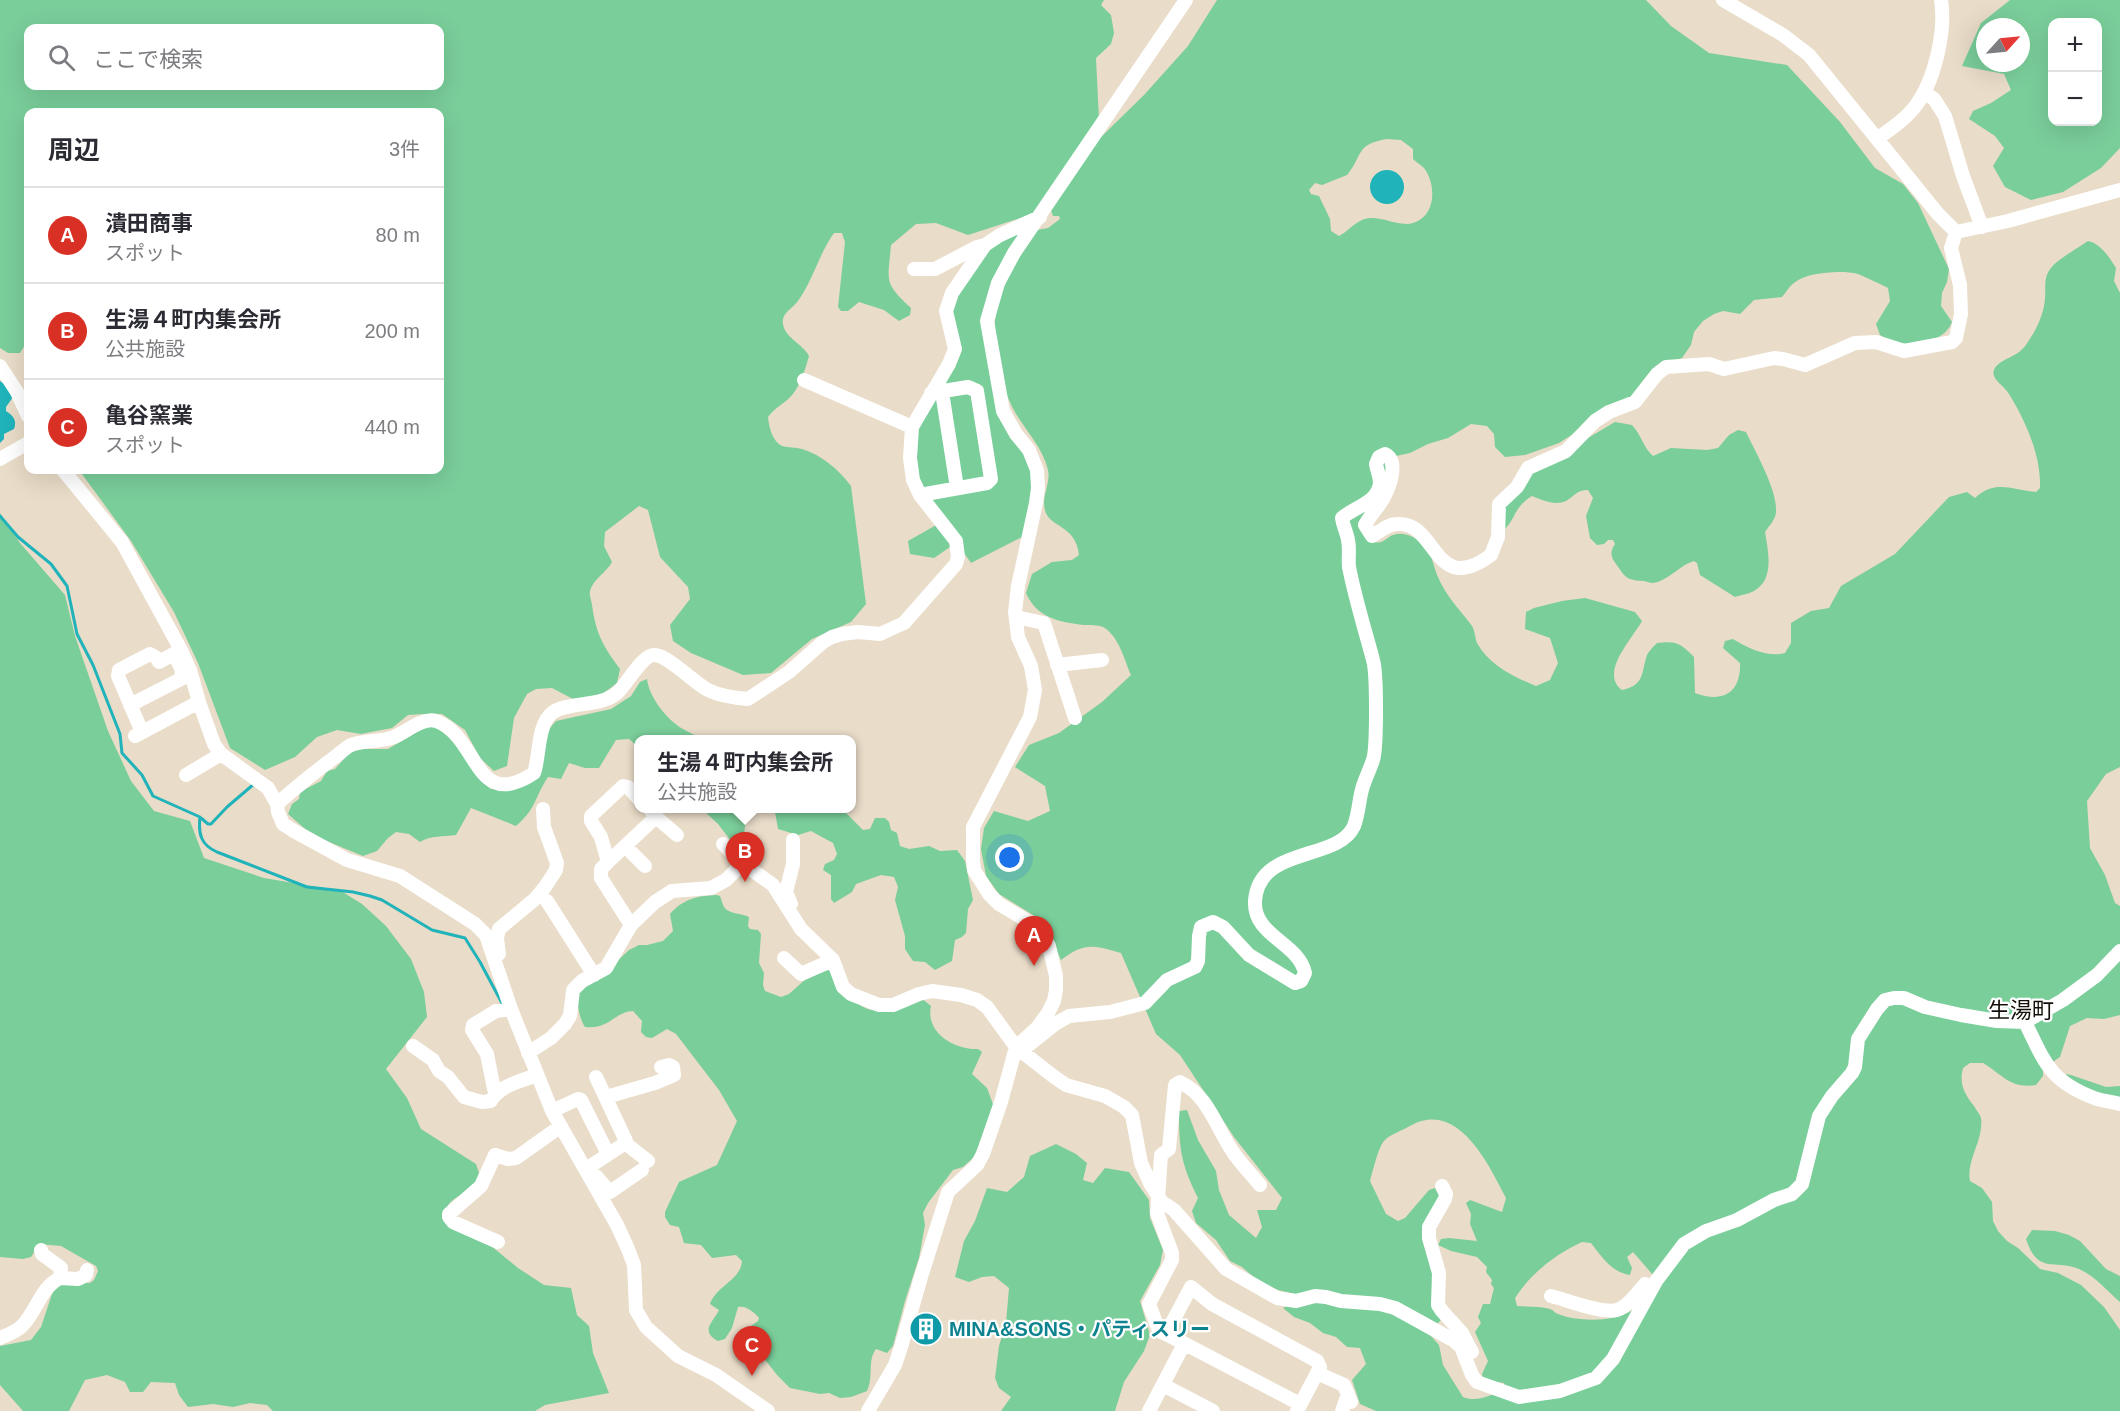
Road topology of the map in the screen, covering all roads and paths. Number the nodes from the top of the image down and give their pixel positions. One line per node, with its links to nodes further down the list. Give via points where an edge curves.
1 (1186, 0): 7 (street)
2 (1723, 0): 5 (street, via 1809,55)
3 (1941, 0): 4 (street, via 1941,39)
4 (1924, 92): 5 (street, via 1908,115); 8 (street, via 1945,116)
5 (1878, 138): 9 (street)
6 (2119, 188): 8 (street, via 2069,206)
7 (1040, 217): 10 (street); 22 (street, via 998,283 987,321 1003,411 1029,450 1037,470 1038,488 1018,586)
8 (1982, 227): 9 (street)
9 (1956, 232): 53 (street, via 1951,248 1960,285 1961,314 1952,342 1904,351 1876,342 1855,344 1805,365 1774,358 1724,369 1709,364 1666,367 1635,402 1595,421 1566,451 1528,468 1517,487 1498,504 1497,537 1491,555 1469,568 1439,558 1420,532 1404,524 1394,524 1372,536 1368,532 1365,525 1383,499 1390,480 1393,460 1381,455 1376,464 1380,481 1377,491 1342,519 1376,679 1374,758 1354,827 1340,840 1268,872 1255,898 1256,913 1269,933 1300,959 1305,973 1301,981 1296,983 1249,954 1213,922 1201,927 1195,968 1167,980 1145,1003 1070,1016 1025,1048)
10 (985, 245): 11 (street, via 935,269); 14 (street, via 952,294 946,311 955,349)
11 (914, 268)
12 (0, 366): 15 (street)
13 (804, 380): 16 (street)
14 (936, 392): 16 (street); 20 (street); 20 (street, via 973,388 978,393 991,479)
15 (24, 407)
16 (912, 427): 21 (street, via 910,458)
17 (24, 445): 18 (street)
18 (0, 459)
19 (66, 474): 23 (street, via 122,542)
20 (957, 488): 21 (street)
21 (920, 495): 32 (street, via 956,541 956,564 904,623 880,634 832,637 748,699 708,690 654,655 646,658 616,694 552,713 542,731 534,773 516,783 502,786 487,779 458,736 434,720 392,738 350,745)
22 (1016, 618): 25 (street, via 1044,623); 53 (street, via 1018,637 1034,679 1033,705 979,812 972,841 975,870 982,885 999,904 1041,933 1054,964 1054,1001 1037,1028)
23 (177, 652): 26 (street, via 190,670); 27 (street, via 181,679); 27 (street, via 159,662 150,654 119,670)
24 (1102, 660): 25 (street)
25 (1057, 664): 28 (street)
26 (199, 702): 27 (street, via 139,734); 29 (street)
27 (130, 705)
28 (1074, 718)
29 (221, 754): 30 (street); 32 (street, via 268,788)
30 (186, 775)
31 (634, 793): 39 (street, via 623,786 591,816)
32 (276, 804): 48 (street, via 283,824 294,831 347,861 400,876 475,924 486,935)
33 (543, 809): 48 (street, via 556,870 546,887 499,929)
34 (652, 813): 35 (street); 38 (street)
35 (676, 835)
36 (793, 840): 44 (street, via 793,864 786,892)
37 (723, 844): 40 (street)
38 (625, 846): 39 (street); 41 (street)
39 (608, 862): 43 (street, via 601,869 602,878)
40 (743, 865): 43 (street, via 711,888 666,894); 44 (street, via 773,885)
41 (645, 866)
42 (547, 901): 49 (street)
43 (631, 925): 49 (street, via 606,968)
44 (806, 935): 47 (street)
45 (2120, 951): 51 (street, via 2089,981)
46 (784, 958): 47 (street, via 798,978)
47 (832, 960): 53 (street, via 843,987 879,1005 893,1005 932,991 977,1000 987,1007)
48 (499, 972): 50 (street)
49 (594, 975): 54 (street, via 573,990 570,1016 565,1024)
50 (511, 1009): 54 (street); 59 (street, via 496,1011 472,1025 487,1054 494,1089)
51 (2025, 1022): 60 (street, via 2052,1073 2085,1094); 73 (street, via 1962,1015 1904,998 1885,1000 1858,1039 1852,1073 1819,1116 1802,1184 1792,1194 1683,1244)
52 (413, 1046): 59 (street, via 433,1059 464,1097 482,1102)
53 (1016, 1047): 68 (street, via 1066,1084 1105,1096 1132,1115 1141,1163); 84 (street, via 983,1154 977,1165 948,1192 902,1347)
54 (528, 1053): 56 (street)
55 (661, 1067): 58 (street, via 673,1067 674,1075)
56 (537, 1075): 59 (street, via 509,1085); 61 (street)
57 (596, 1077): 58 (street)
58 (606, 1098): 63 (street, via 626,1137)
59 (492, 1099)
60 (2120, 1104)
61 (552, 1111): 62 (street); 64 (street, via 581,1100)
62 (561, 1126): 65 (street); 69 (street, via 516,1158 495,1155 481,1186 449,1214 453,1222)
63 (625, 1143): 64 (street); 65 (street, via 645,1166 610,1192)
64 (608, 1154): 65 (street)
65 (586, 1169): 83 (street, via 628,1249 634,1265 636,1310 646,1327 678,1356 716,1375)
66 (1260, 1185): 68 (street, via 1233,1152 1211,1112 1180,1082 1173,1090 1171,1140 1169,1149 1161,1155)
67 (1443, 1186): 78 (street, via 1445,1199 1429,1227 1439,1273 1437,1299 1467,1341 1473,1357)
68 (1157, 1195): 75 (street, via 1157,1213 1172,1260 1149,1304 1159,1330); 78 (street, via 1227,1269 1277,1298 1296,1301 1315,1296 1395,1308 1453,1340 1461,1347)
69 (498, 1242)
70 (40, 1251): 72 (street, via 61,1268)
71 (87, 1270): 72 (street, via 78,1279)
72 (60, 1278): 76 (street, via 44,1290 23,1325)
73 (1652, 1288): 74 (street, via 1646,1284 1616,1311); 78 (street, via 1606,1368 1583,1384 1519,1397 1477,1382)
74 (1551, 1296)
75 (1166, 1334): 77 (street); 79 (street, via 1191,1287 1212,1304 1317,1360)
76 (0, 1338)
77 (1184, 1344): 80 (street); 82 (street)
78 (1470, 1367)
79 (1317, 1373): 81 (street, via 1344,1385); 82 (street)
80 (1163, 1385): 85 (street); 86 (street)
81 (1347, 1402)
82 (1299, 1408)
83 (768, 1411)
84 (868, 1411)
85 (1149, 1411)
86 (1213, 1411)

